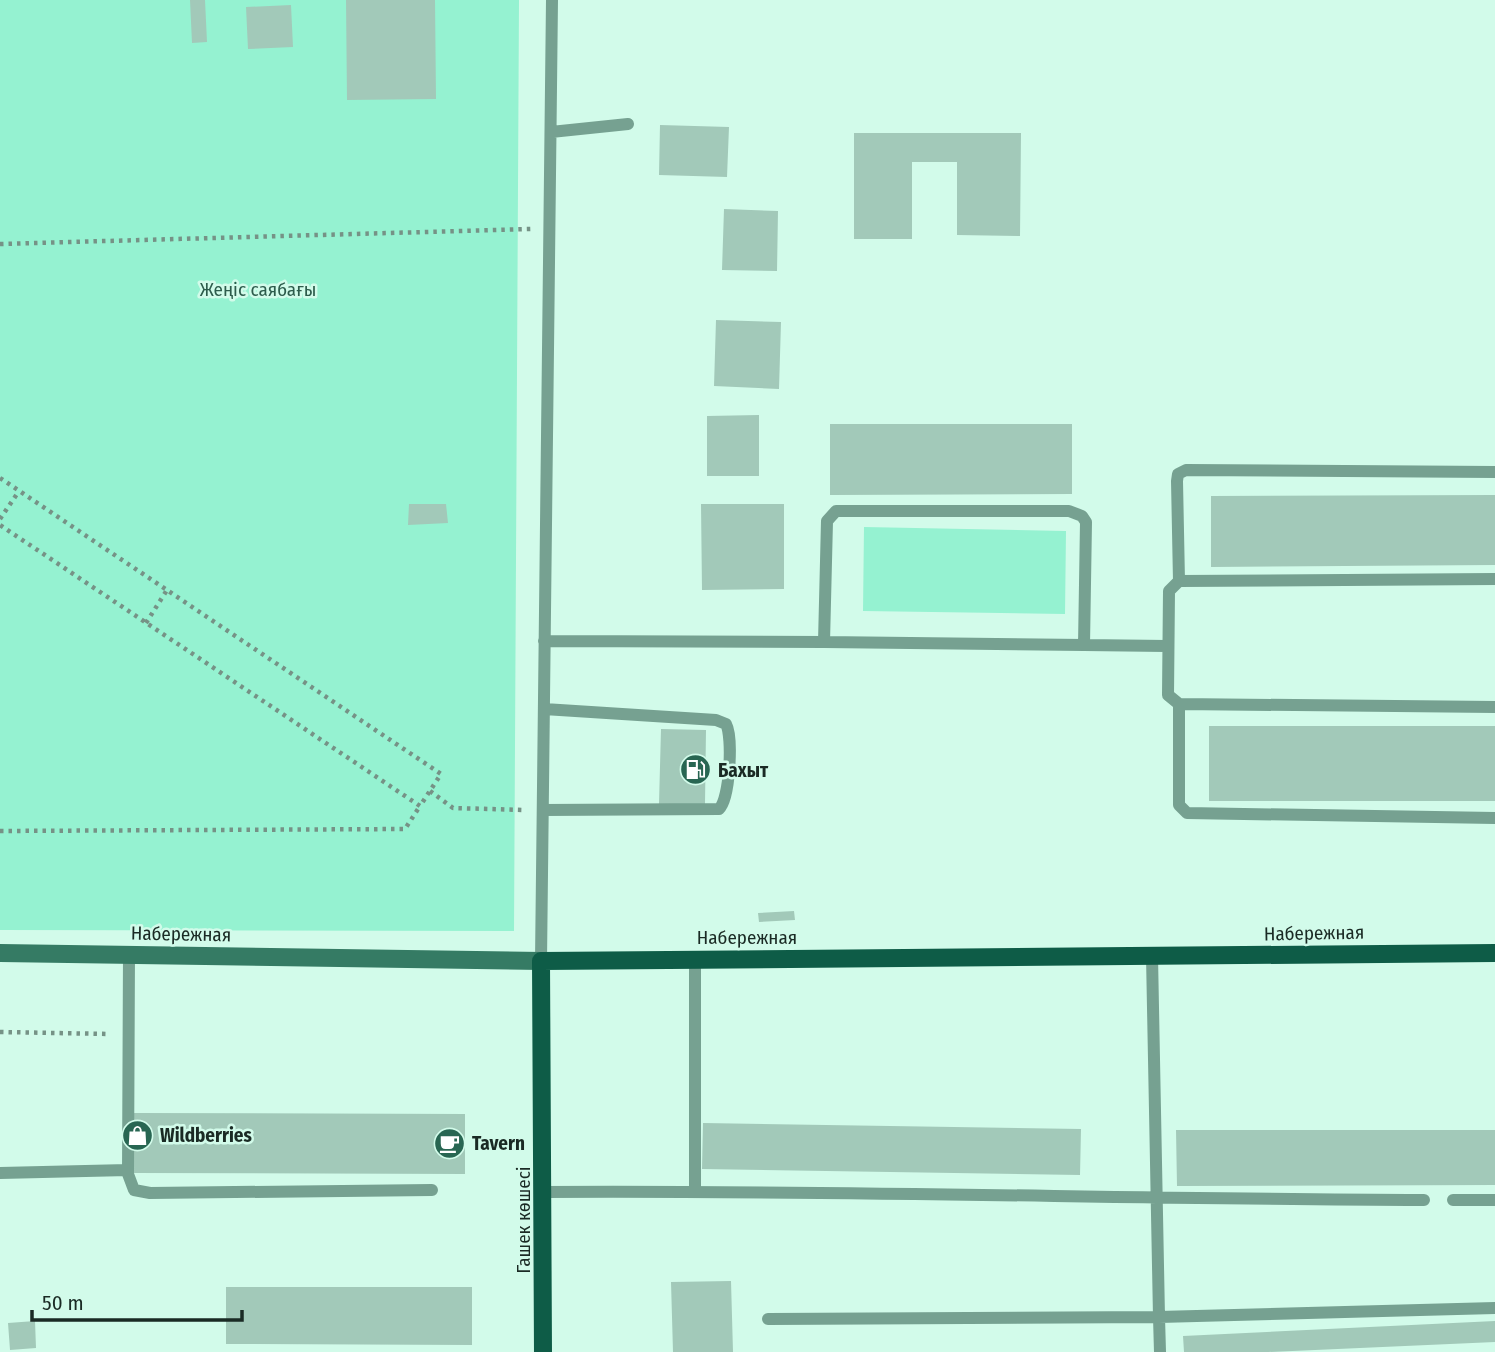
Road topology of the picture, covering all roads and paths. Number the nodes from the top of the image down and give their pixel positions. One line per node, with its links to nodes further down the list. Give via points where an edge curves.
1 (552, 0): 3 (lane)
2 (628, 124): 3 (lane)
3 (551, 132): 4 (lane)
4 (550, 229): 5 (path); 15 (lane)
5 (0, 244)
6 (1495, 472): 12 (lane, via 1186,470 1178,474 1177,481)
7 (0, 478): 8 (path)
8 (19, 491): 9 (path); 13 (path)
9 (0, 519)
10 (0, 525): 14 (path)
11 (1495, 579): 12 (lane)
12 (1179, 581): 18 (lane, via 1169,590)
13 (167, 590): 14 (path); 22 (path, via 441,774)
14 (146, 623): 23 (path)
15 (544, 641): 16 (lane); 21 (lane)
16 (824, 642): 17 (lane); 17 (lane, via 827,521 833,512 1056,511 1076,513 1086,523)
17 (1084, 645): 18 (lane)
18 (1166, 646): 19 (lane, via 1168,695)
19 (1180, 704): 20 (lane); 25 (lane, via 1180,805 1186,813)
20 (1495, 708)
21 (544, 709): 24 (lane); 24 (lane, via 726,724 728,796 719,809)
22 (430, 791): 23 (path); 24 (path, via 453,808)
23 (420, 806): 26 (path, via 405,829)
24 (542, 810): 32 (lane)
25 (1495, 818)
26 (0, 831)
27 (0, 953): 29 (street, Набережная)
28 (1495, 953): 30 (main road, Набережная)
29 (129, 954): 32 (street, Набережная); 34 (lane)
30 (1152, 956): 31 (main road, Набережная); 40 (lane)
31 (695, 958): 32 (main road, Набережная); 38 (lane)
32 (541, 961): 39 (main road, Гашек көшесі)
33 (0, 1032): 34 (path)
34 (128, 1035): 35 (lane)
35 (128, 1170): 36 (lane); 37 (lane, via 130,1186 150,1193)
36 (0, 1172)
37 (432, 1190)
38 (695, 1191): 39 (lane); 40 (lane)
39 (544, 1192): 47 (main road, Гашек көшесі)
40 (1158, 1199): 41 (lane); 45 (lane)
41 (1424, 1200)
42 (1453, 1200): 43 (lane)
43 (1495, 1200)
44 (1495, 1308): 45 (lane)
45 (1159, 1317): 46 (lane); 48 (lane)
46 (768, 1319)
47 (543, 1352)
48 (1160, 1352)

